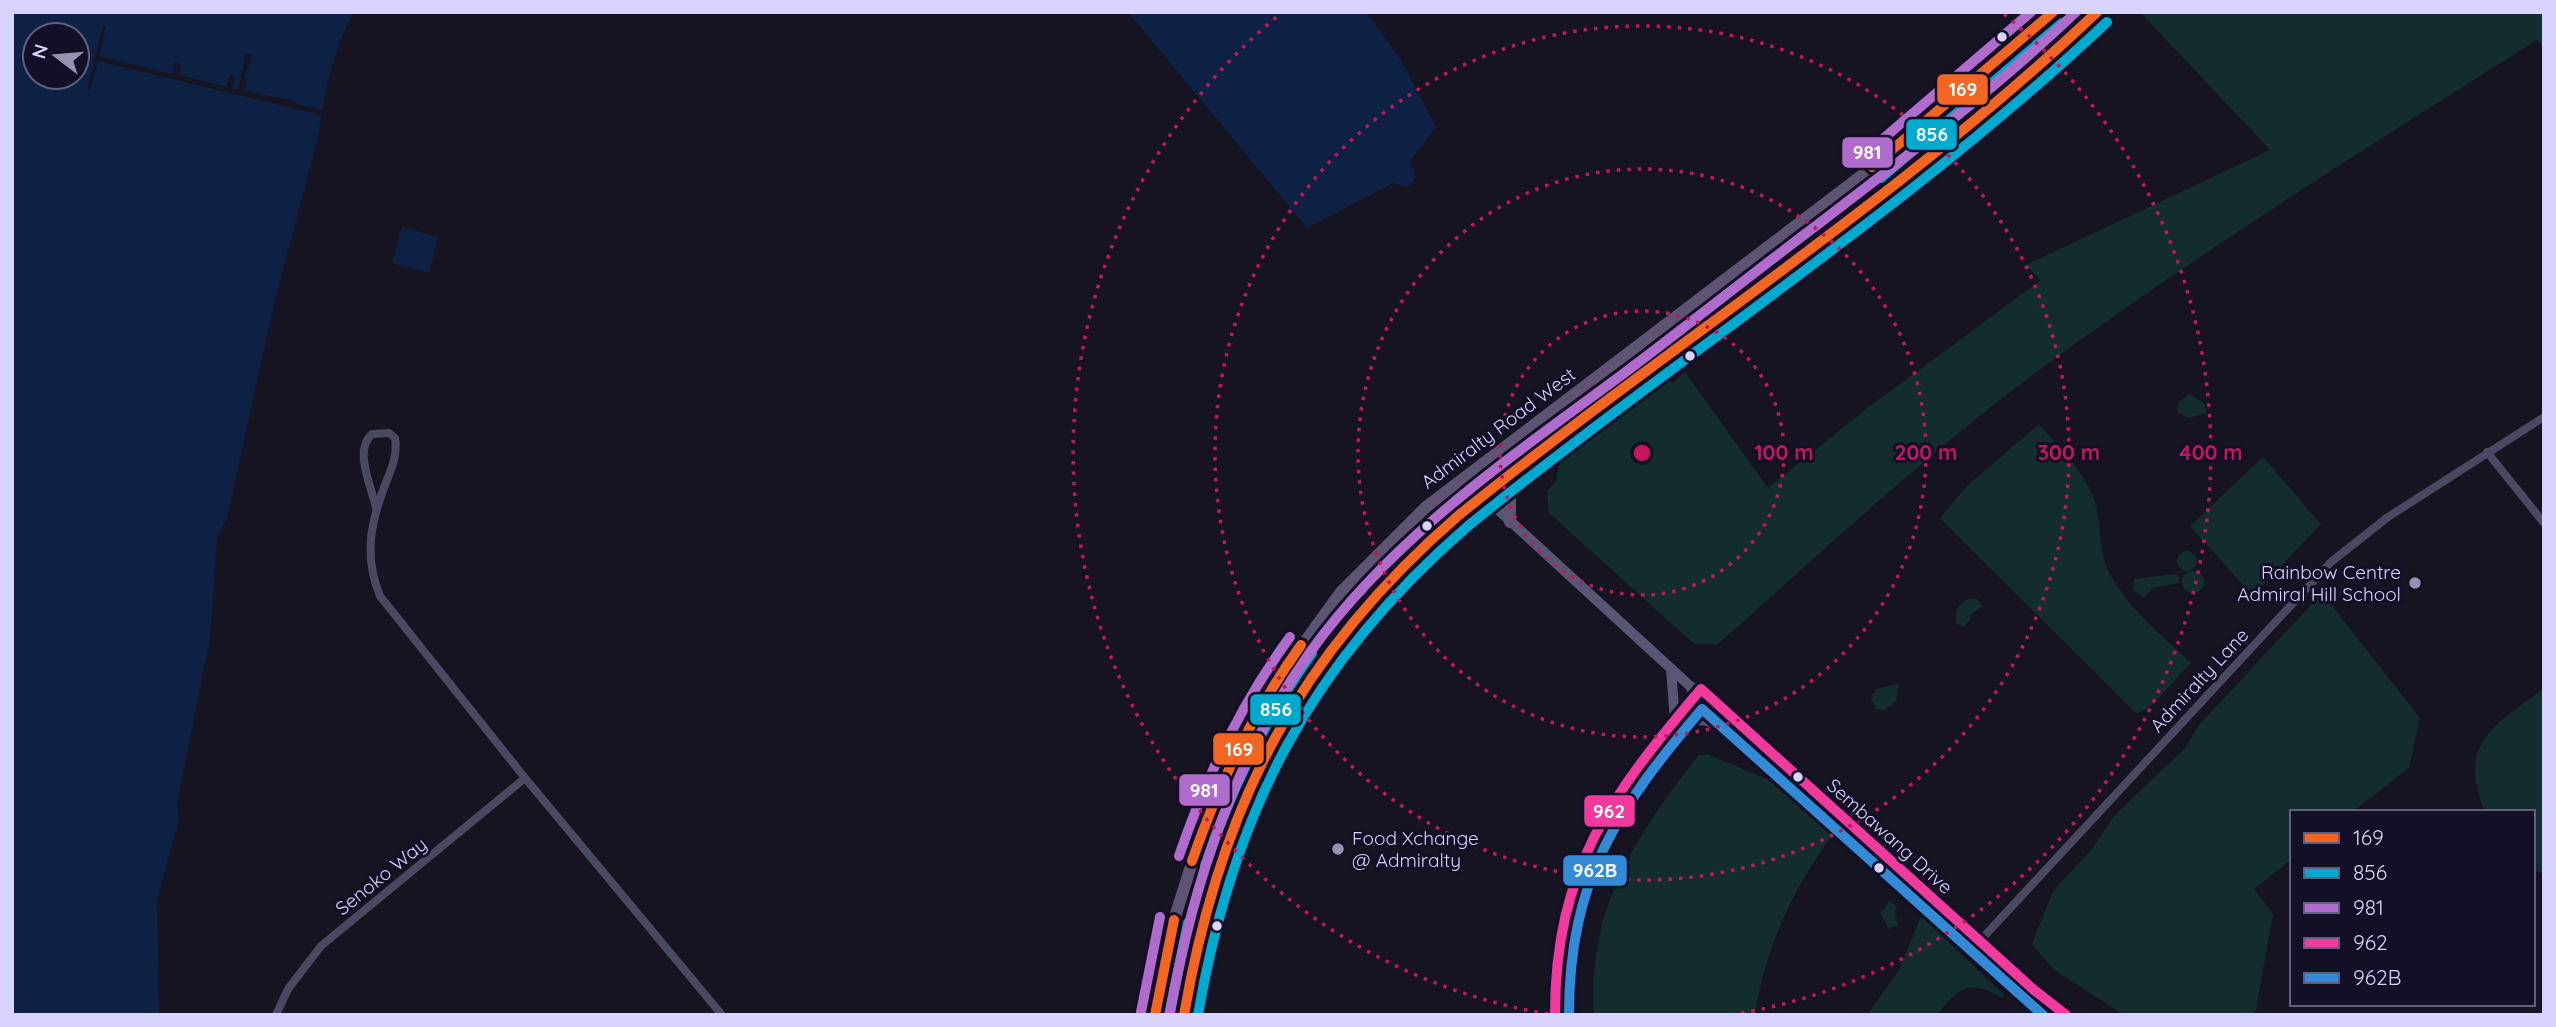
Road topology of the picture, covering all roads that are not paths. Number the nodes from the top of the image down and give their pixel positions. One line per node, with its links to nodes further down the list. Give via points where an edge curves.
1 (2053, 12): 6 (main road, Admiralty Road West, via 1890,153)
2 (2097, 12): 5 (main road, via 1922,163)
3 (2544, 417): 4 (street, Admiralty Lane)
4 (2487, 452): 10 (street); 16 (street, Admiralty Lane, via 2388,517 2332,562)
5 (1525, 461): 7 (main road); 9 (main road, via 1510,494)
6 (1444, 493): 7 (main road, via 1469,487); 19 (main road, Admiralty Road West, via 1392,538 1341,592 1259,708 1211,803 1174,920)
7 (1483, 496): 9 (main road, Sembawang Drive); 20 (main road, via 1404,565 1364,608 1281,725 1256,770 1217,870)
8 (376, 508): 8 (street, via 364,449 372,434 389,433 395,438 395,456); 15 (street, via 370,567 380,596)
9 (1510, 522): 11 (main road, Sembawang Drive)
10 (2544, 523)
11 (1671, 668): 12 (main road, Sembawang Drive); 13 (main road)
12 (1695, 690): 13 (street); 14 (main road, Sembawang Drive); 16 (main road, Sembawang Drive)
13 (1675, 722): 14 (main road, via 1704,720); 21 (street, via 1626,782 1586,849 1560,941)
14 (1730, 729): 16 (main road, Sembawang Drive)
15 (525, 778): 17 (street, Senoko Way, via 321,946 288,989); 18 (street)
16 (1977, 944): 22 (main road, Sembawang Drive); 23 (main road, Sembawang Drive)
17 (276, 1015)
18 (722, 1015)
19 (1155, 1015)
20 (1184, 1015)
21 (1555, 1015)
22 (2048, 1015)
23 (2066, 1015)

